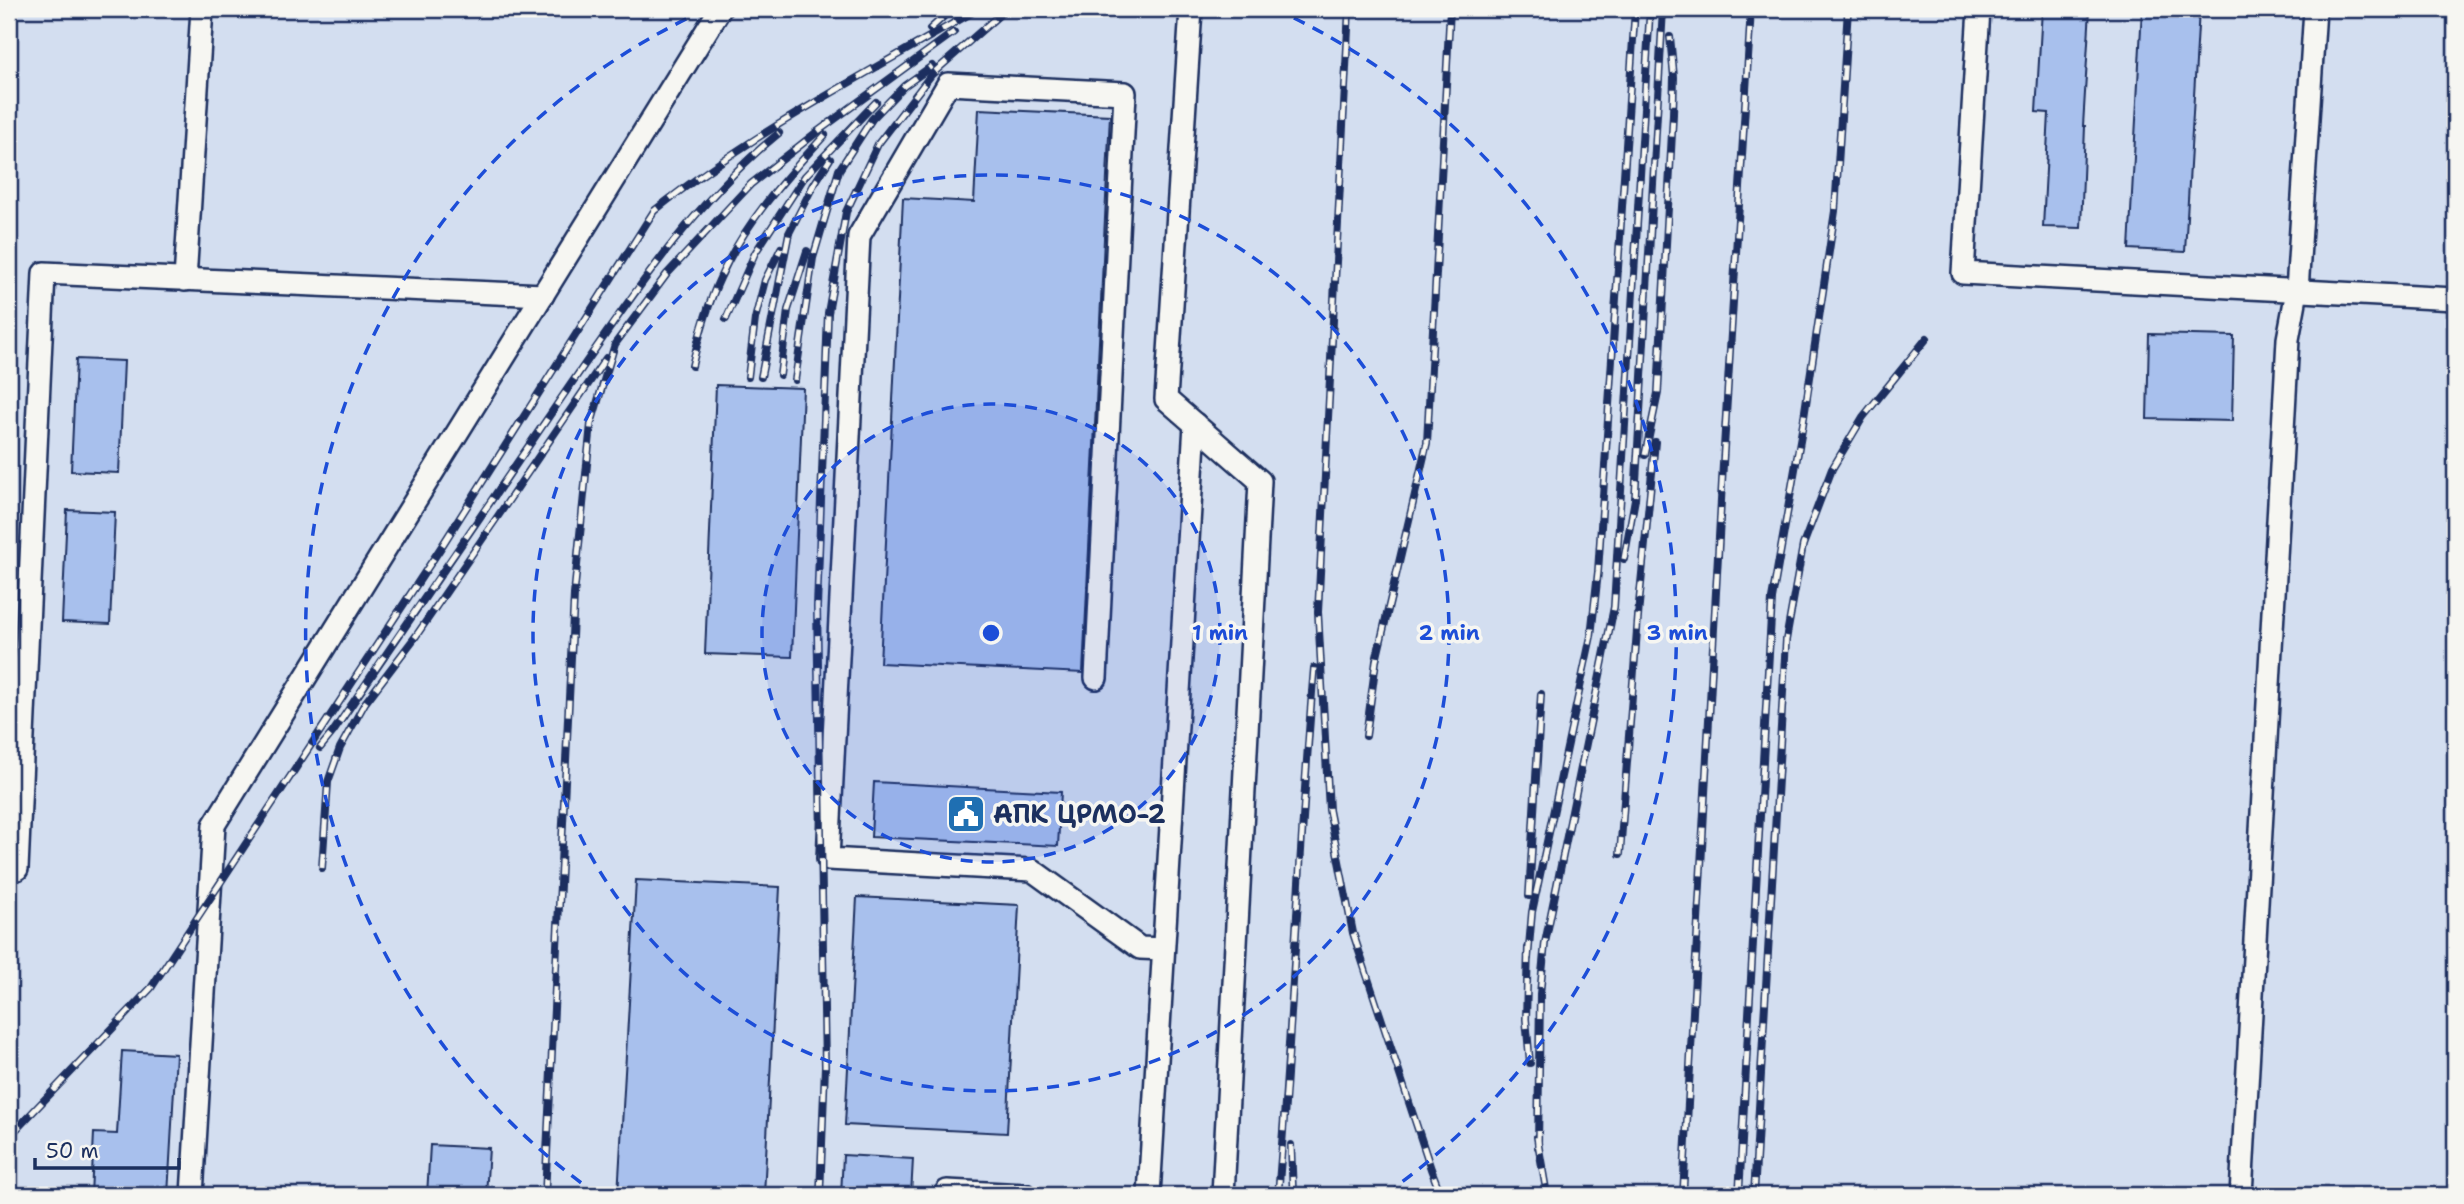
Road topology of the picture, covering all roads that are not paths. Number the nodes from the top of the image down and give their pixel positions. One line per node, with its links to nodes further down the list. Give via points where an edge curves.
1 (202, 9): 6 (lane)
2 (720, 9): 8 (lane)
3 (1191, 9): 10 (lane, via 1166,399)
4 (1979, 9): 7 (lane, via 1963,273)
5 (2315, 9): 7 (lane)
6 (185, 279): 8 (lane); 12 (lane, via 44,274)
7 (2297, 291): 9 (lane); 19 (lane, via 2287,353)
8 (543, 295): 14 (lane, via 214,825)
9 (2455, 299)
10 (1195, 424): 13 (lane); 18 (lane, via 1260,481)
11 (1096, 678): 13 (lane, via 1125,93 948,84 859,236 828,859 1032,870 1140,948)
12 (17, 869)
13 (1164, 949): 17 (lane)
14 (192, 1195)
15 (946, 1195): 16 (lane, via 947,1191)
16 (1026, 1195)
17 (1149, 1195)
18 (1223, 1195)
19 (2241, 1195)

